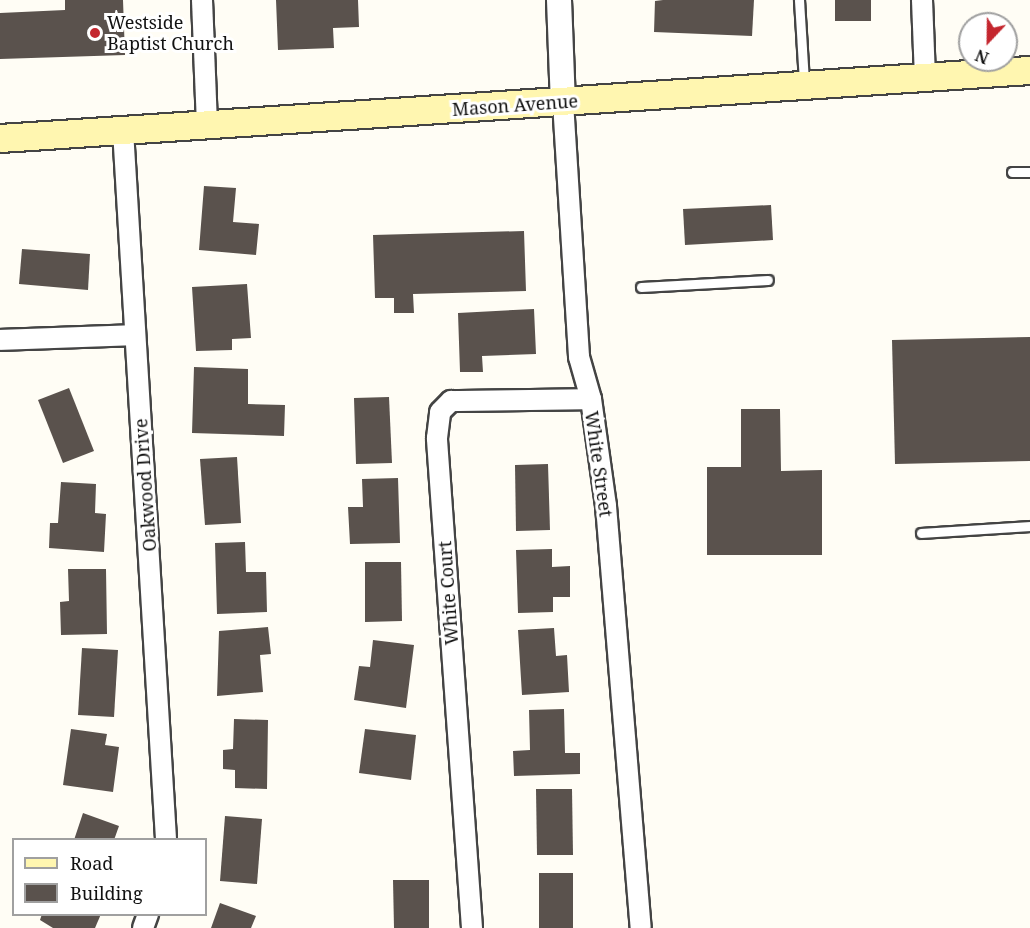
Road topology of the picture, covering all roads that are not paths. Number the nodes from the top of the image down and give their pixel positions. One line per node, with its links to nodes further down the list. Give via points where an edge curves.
1 (202, 0): 9 (street)
2 (559, 0): 8 (street, White Street)
3 (799, 0): 7 (lane)
4 (922, 0): 6 (street)
5 (1030, 70): 6 (main road, Mason Avenue)
6 (925, 78): 7 (main road, Mason Avenue)
7 (804, 84): 8 (main road, Mason Avenue)
8 (563, 102): 9 (main road, Mason Avenue); 18 (street, White Street, via 579,357)
9 (207, 124): 10 (main road, Mason Avenue)
10 (123, 130): 11 (main road, Mason Avenue); 16 (street, Oakwood Drive)
11 (0, 138)
12 (1012, 172): 13 (lane)
13 (1030, 172)
14 (768, 280): 15 (lane)
15 (641, 287)
16 (135, 335): 17 (street); 21 (street, Oakwood Drive)
17 (0, 340)
18 (591, 399): 22 (street, White Court, via 451,401 440,412 437,438); 23 (street, White Street, via 615,600)
19 (1030, 526): 20 (lane)
20 (921, 533)
21 (166, 838)
22 (472, 928)
23 (641, 928)

